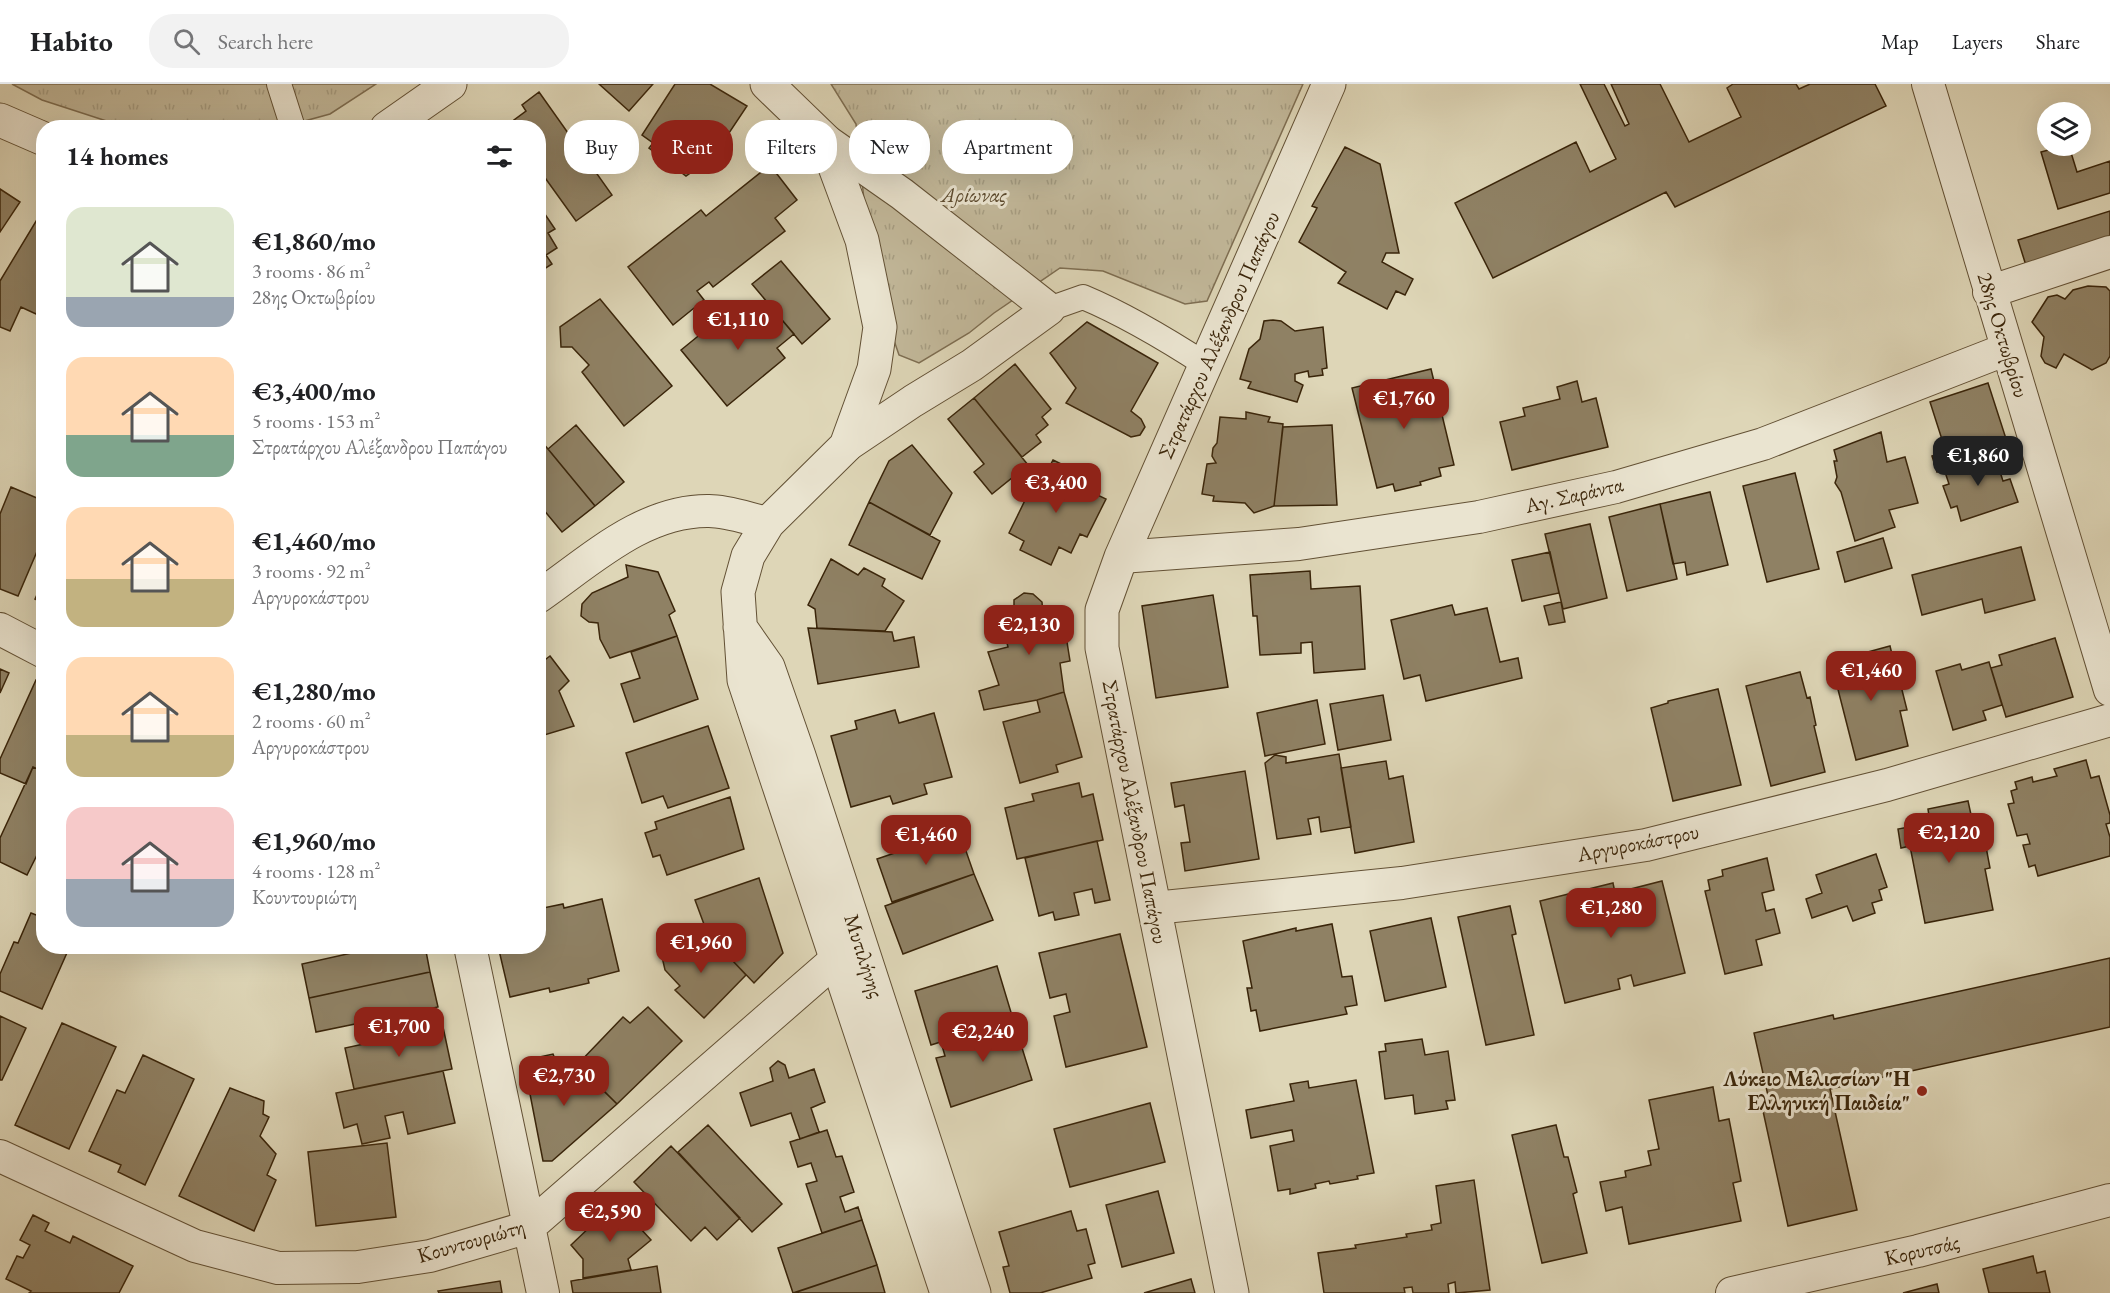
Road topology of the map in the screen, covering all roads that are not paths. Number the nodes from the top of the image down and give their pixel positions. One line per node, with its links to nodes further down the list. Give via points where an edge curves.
1 (279, 84): 7 (street)
2 (450, 84): 8 (street)
3 (767, 84): 9 (street)
4 (1329, 84): 17 (street, Στρατάρχου Αλέξανδρου Παπάγου)
5 (1928, 84): 14 (street, 28ης Οκτωβρίου)
6 (0, 120): 10 (street)
7 (290, 120)
8 (398, 120)
9 (804, 120)
10 (36, 136)
11 (837, 148): 15 (street)
12 (837, 172): 18 (street, via 862,240 880,327 874,369)
13 (2110, 252): 14 (street)
14 (1989, 292): 16 (street, 28ης Οκτωβρίου)
15 (1049, 309): 17 (street, via 1083,297 1155,332); 18 (street, via 972,365)
16 (2007, 350): 20 (street, Αγ. Σαράντα, via 1763,444 1616,487 1479,517 1299,544); 24 (street, 28ης Οκτωβρίου)
17 (1206, 365): 20 (street, Στρατάρχου Αλέξανδρου Παπάγου)
18 (846, 446): 19 (street, Μυτιλήνης)
19 (768, 523): 21 (street, via 711,511 675,514 633,531); 27 (street, Μυτιλήνης, via 748,556 738,592 744,680)
20 (1121, 557): 26 (street, Στρατάρχου Αλέξανδρου Παπάγου, via 1102,610 1102,648)
21 (546, 591)
22 (0, 629): 23 (street)
23 (36, 648)
24 (2110, 690)
25 (2110, 720): 26 (street, Αργυροκάστρου, via 1887,785 1646,845 1402,883)
26 (1154, 908): 35 (street, Στρατάρχου Αλέξανδρου Παπάγου)
27 (847, 950): 31 (street, Κουντουριώτη); 33 (street, Μυτιλήνης); 34 (street, Μυτιλήνης)
28 (472, 954): 31 (street)
29 (0, 1156): 31 (street, Κουντουριώτη, via 195,1246 278,1268 358,1267 430,1256)
30 (2110, 1200): 36 (street, Κορυτσάς, via 1918,1251)
31 (529, 1227): 32 (street)
32 (543, 1293)
33 (947, 1293)
34 (974, 1293)
35 (1232, 1293)
36 (1732, 1293)

